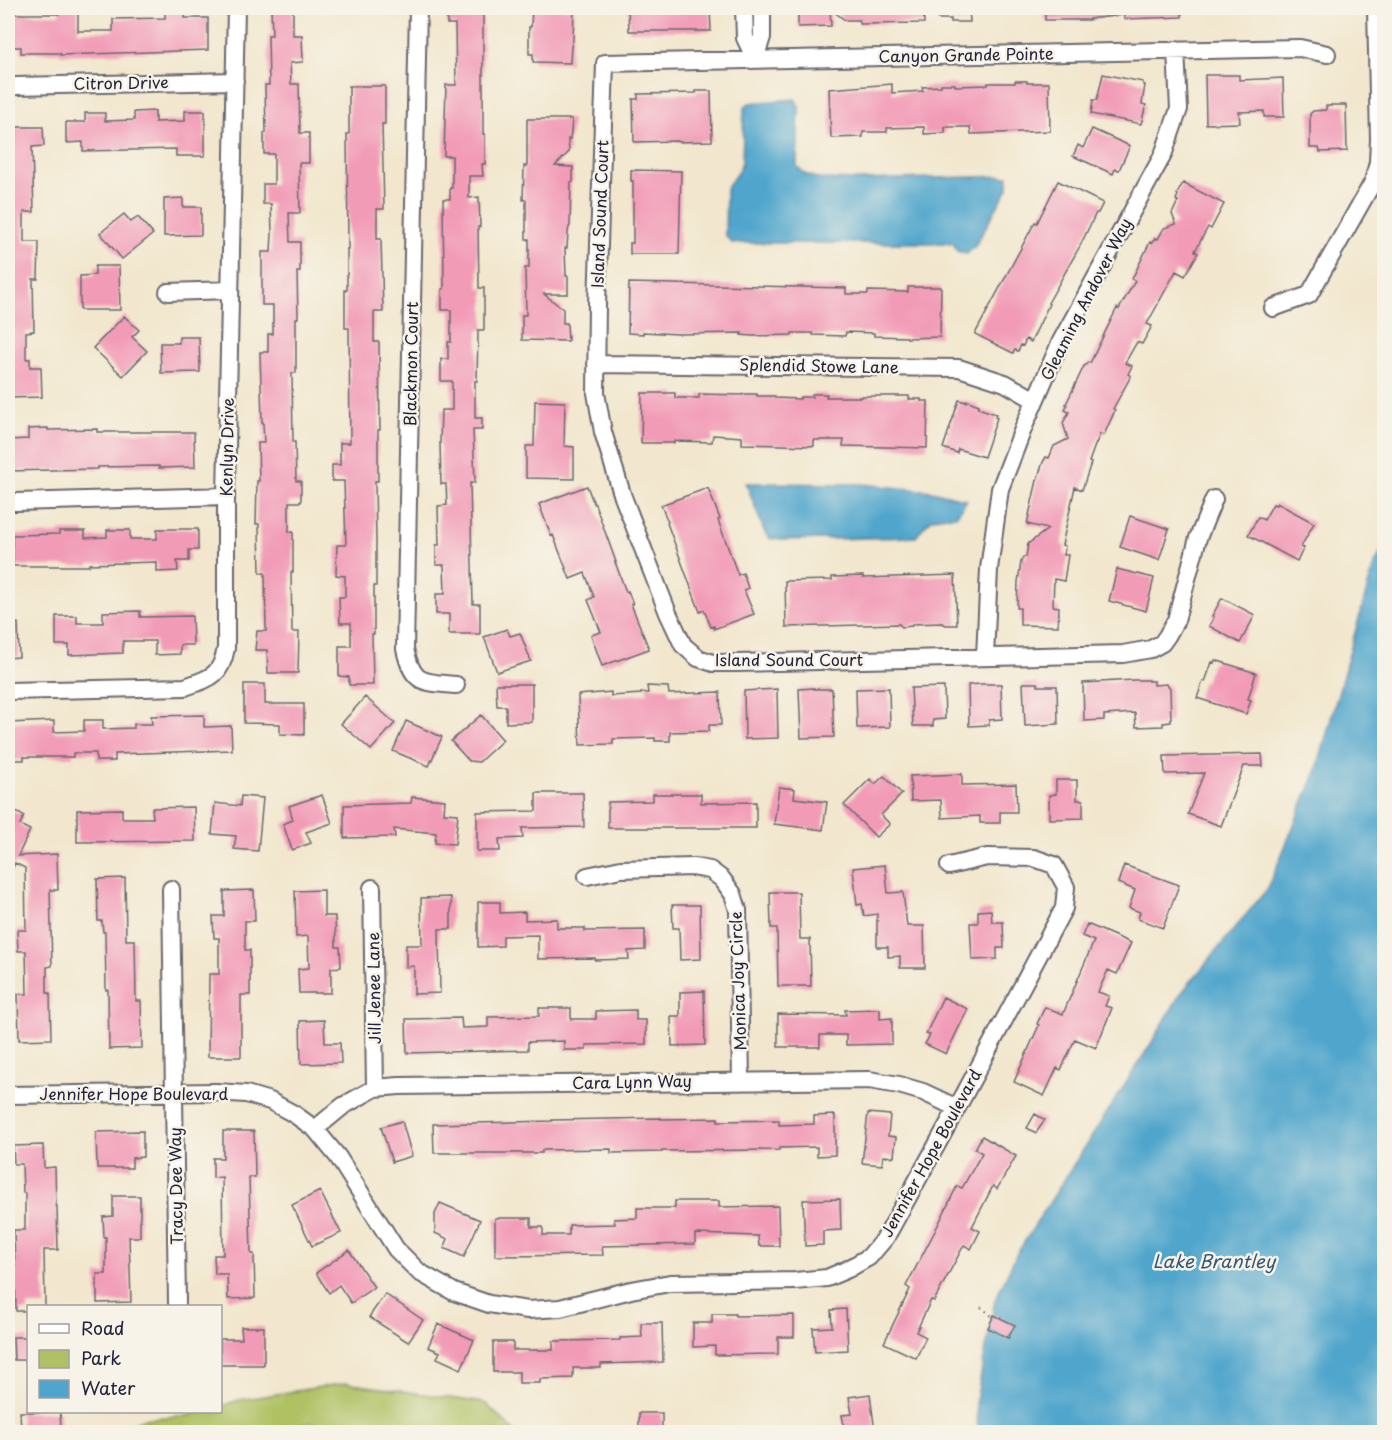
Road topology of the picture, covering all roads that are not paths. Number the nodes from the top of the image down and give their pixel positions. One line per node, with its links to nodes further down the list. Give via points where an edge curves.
1 (237, 8): 10 (street, Kenlyn Drive)
2 (418, 8): 21 (street, Blackmon Court, via 405,649 415,675 424,682)
3 (744, 8): 8 (street, via 745,38)
4 (762, 8): 8 (street, via 762,37)
5 (1376, 8): 14 (street, via 1379,139 1373,182 1310,296)
6 (1176, 50): 7 (street, Canyon Grande Pointe, via 1299,48); 8 (street, Canyon Grande Pointe); 16 (street, Gleaming Andover Way, via 1179,109 1162,155 1061,341)
7 (1327, 54)
8 (755, 59): 9 (street, Canyon Grande Pointe)
9 (605, 63): 15 (street, Island Sound Court)
10 (235, 81): 11 (street, Citron Drive); 12 (street, Kenlyn Drive)
11 (8, 88)
12 (230, 290): 13 (street); 17 (street, Kenlyn Drive)
13 (168, 292)
14 (1274, 308)
15 (597, 364): 16 (street, Splendid Stowe Lane, via 959,368 1005,383); 20 (street, Island Sound Court, via 596,393 603,432 623,497 668,613 683,645 698,658 713,663 736,663)
16 (1035, 400): 20 (street, Gleaming Andover Way, via 1000,489 989,569)
17 (226, 496): 19 (street); 22 (street, Kenlyn Drive, via 226,648 216,673 185,687)
18 (1214, 499): 20 (street, Island Sound Court, via 1198,538 1176,620 1162,643 1123,654)
19 (8, 501)
20 (985, 657)
21 (456, 685)
22 (8, 691)
23 (950, 866): 31 (street, Jennifer Hope Boulevard, via 987,857 1034,858 1054,865 1066,887 1064,908)
24 (587, 876): 27 (street, Monica Joy Circle, via 621,869 693,867 710,870 722,879 738,910)
25 (372, 888): 28 (street, Jill Jenee Lane)
26 (171, 889): 29 (street, Tracy Dee Way)
27 (741, 1081): 28 (street, Cara Lynn Way); 31 (street, Cara Lynn Way, via 869,1080 923,1092)
28 (375, 1088): 32 (street, Cara Lynn Way, via 343,1106)
29 (175, 1091): 30 (street, Jennifer Hope Boulevard); 32 (street, Jennifer Hope Boulevard, via 246,1094 270,1101); 33 (street, Tracy Dee Way)
30 (8, 1095)
31 (957, 1108): 32 (street, Jennifer Hope Boulevard, via 886,1237 869,1257 848,1269 827,1278 795,1281 670,1283 560,1308 528,1310 489,1304 454,1292 419,1272 396,1249 338,1157)
32 (315, 1129)
33 (177, 1303)

